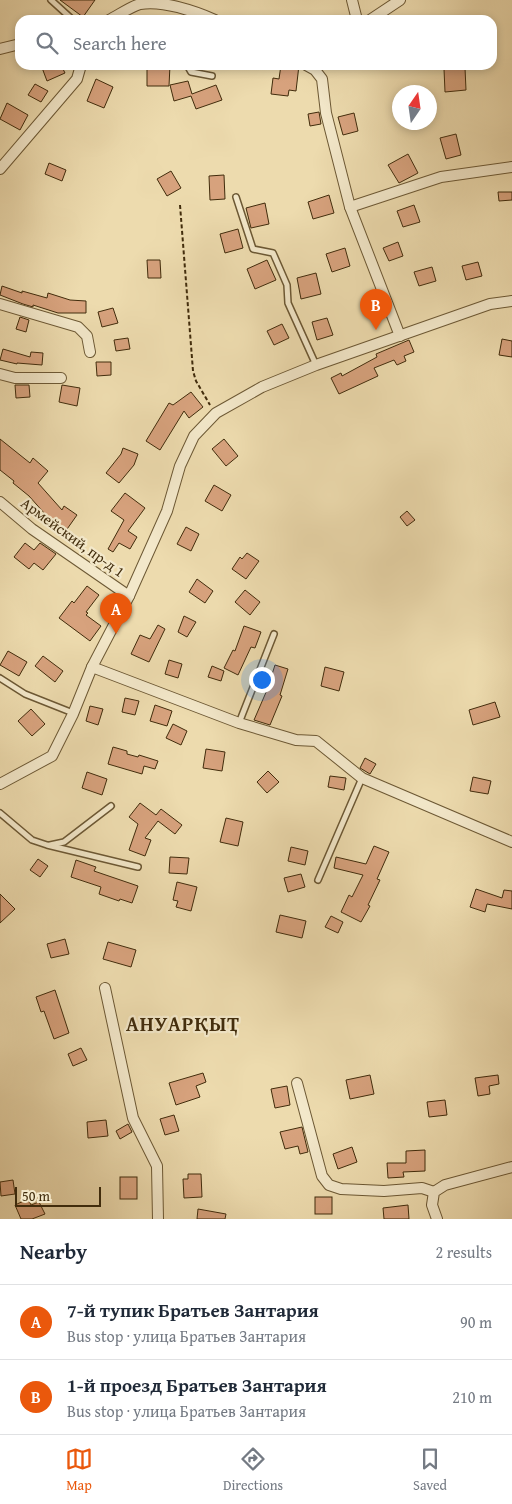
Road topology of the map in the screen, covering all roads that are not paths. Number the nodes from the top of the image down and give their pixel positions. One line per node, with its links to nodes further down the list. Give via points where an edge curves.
1 (51, 0): 4 (lane)
2 (352, 0): 7 (street)
3 (400, 0): 8 (street)
4 (68, 15)
5 (119, 15): 6 (street, via 141,3 159,1)
6 (192, 15)
7 (356, 15)
8 (378, 15)
9 (15, 46): 10 (street)
10 (0, 50)
11 (80, 70): 16 (street, via 77,79)
12 (190, 70): 14 (lane)
13 (313, 70): 18 (street, via 322,79 326,113)
14 (212, 76)
15 (512, 167): 18 (street, via 441,177)
16 (0, 169)
17 (236, 197): 23 (lane, via 253,249 273,253 287,285 288,303)
18 (350, 207): 21 (street)
19 (512, 301): 21 (street, via 490,304)
20 (0, 304): 22 (street, via 78,327 88,336)
21 (400, 336): 23 (street)
22 (90, 352)
23 (316, 365): 27 (street, via 262,387 216,413 194,436 180,466 167,511)
24 (0, 374): 25 (street, via 14,378)
25 (60, 378)
26 (0, 502): 27 (street, Армейский, пр-д 1, via 32,529)
27 (129, 596): 29 (street)
28 (274, 634): 32 (lane)
29 (92, 667): 31 (street); 32 (street)
30 (0, 678): 31 (lane, via 25,694)
31 (73, 714): 34 (street, via 52,756)
32 (239, 723): 33 (street, via 296,740 316,741)
33 (362, 778): 37 (street); 40 (lane)
34 (0, 784)
35 (111, 806): 38 (lane, via 64,842)
36 (0, 813): 38 (lane, via 32,840)
37 (512, 842)
38 (47, 846): 39 (lane)
39 (138, 867)
40 (318, 880)
41 (105, 988): 45 (street, via 133,1118 157,1166)
42 (296, 1083): 44 (street, via 322,1176 329,1185 341,1189 384,1191 422,1188)
43 (512, 1167): 44 (street, via 445,1185)
44 (434, 1192): 46 (street, via 432,1205)
45 (158, 1219)
46 (437, 1219)

